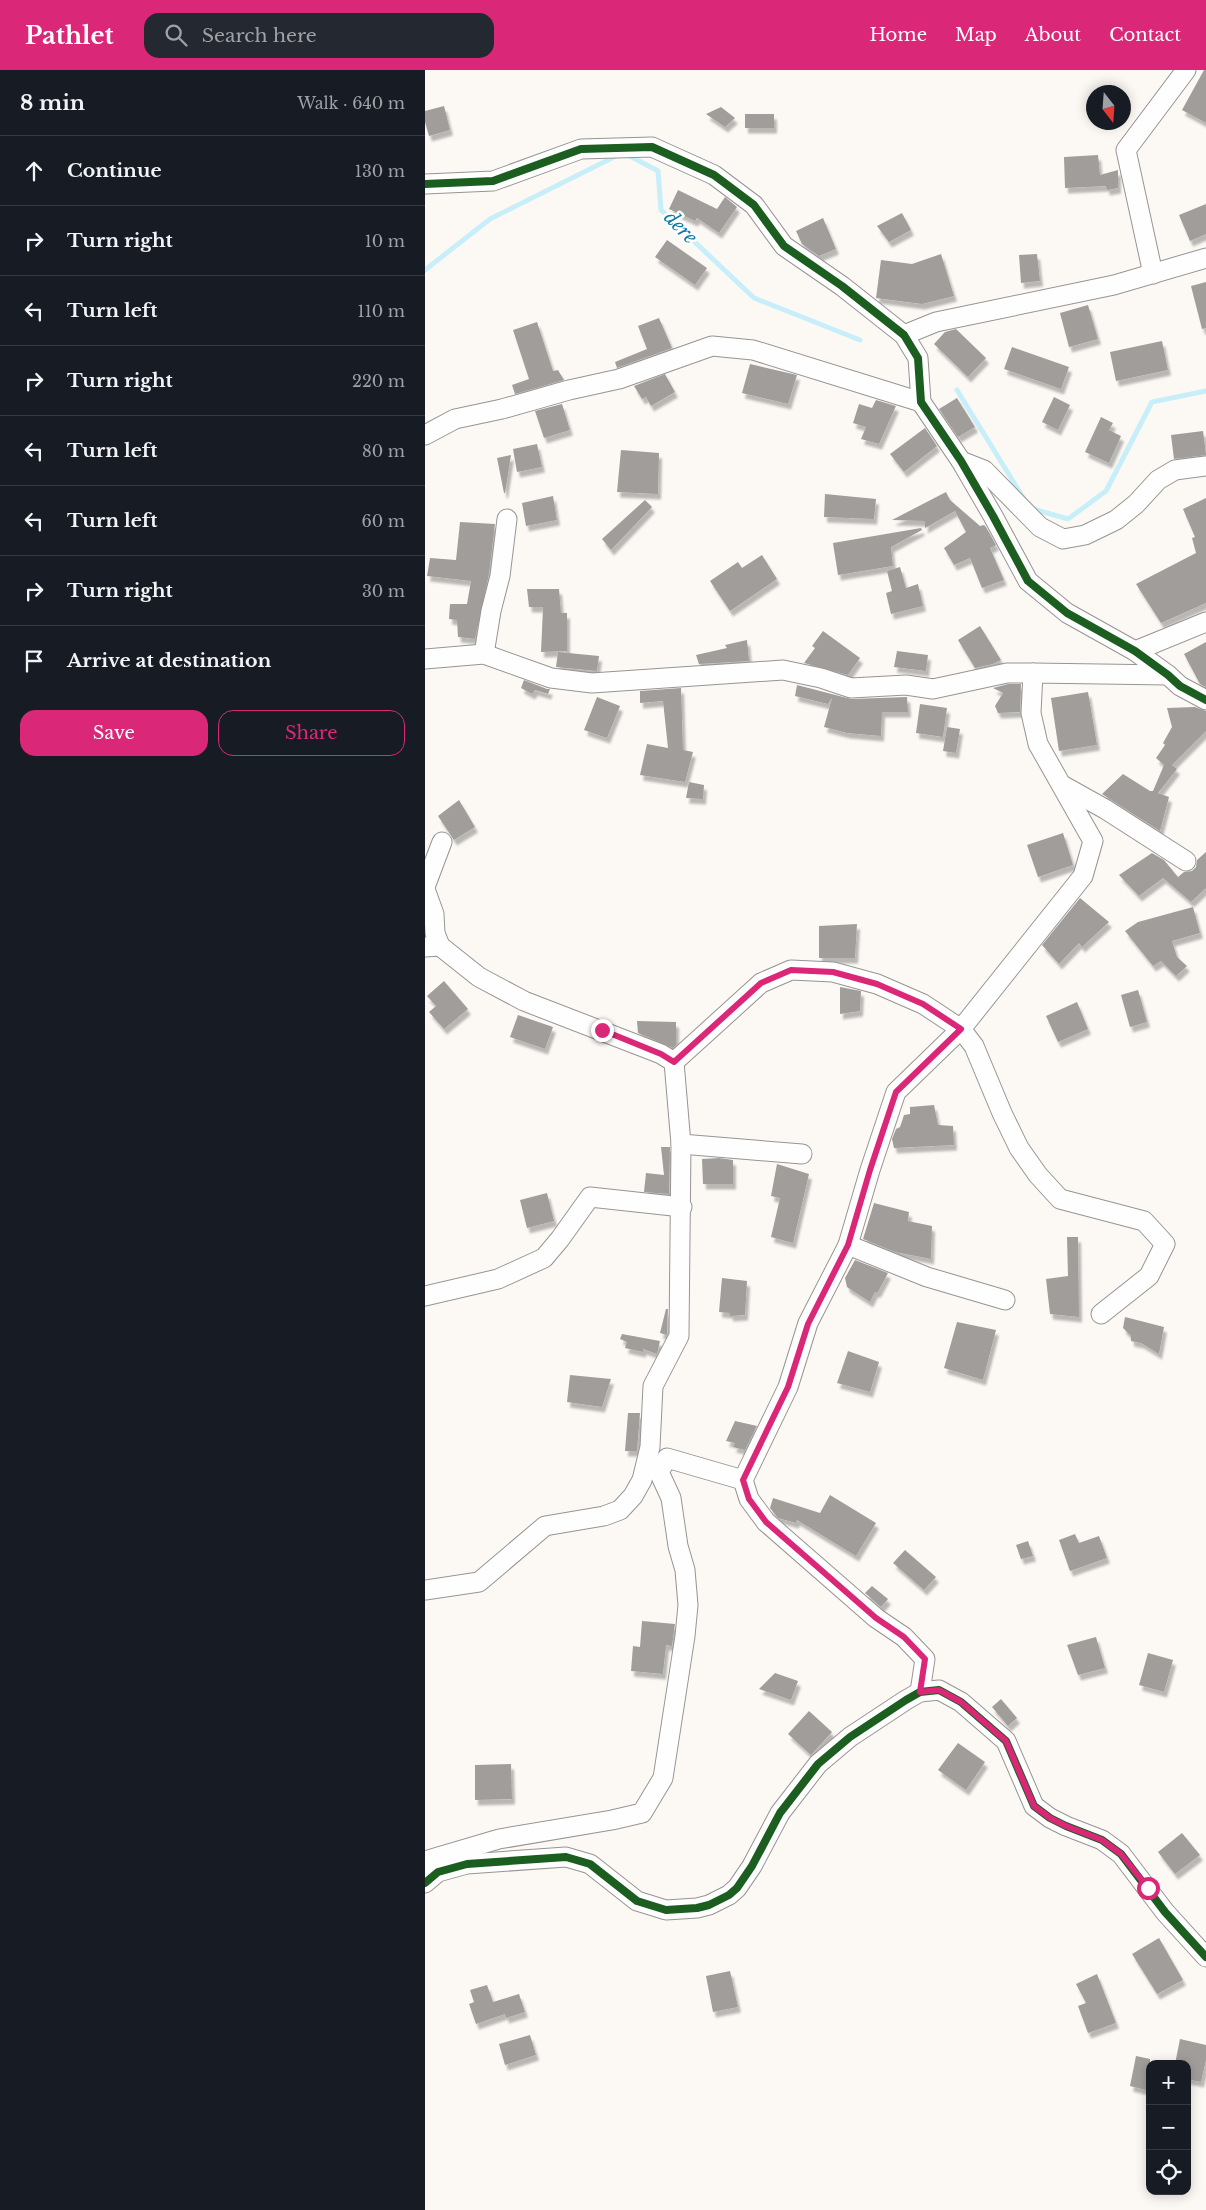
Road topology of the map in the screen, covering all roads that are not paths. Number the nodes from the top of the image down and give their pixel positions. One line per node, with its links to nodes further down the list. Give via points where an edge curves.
1 (1186, 70): 4 (street, via 1126,150)
2 (425, 184): 5 (street, via 493,180 581,149 652,147 713,175 754,205 784,246)
3 (1206, 258): 4 (street)
4 (1153, 274): 5 (street, via 936,322)
5 (904, 334): 6 (street, via 918,358)
6 (921, 402): 7 (street, via 753,350 712,346 619,378 455,419); 8 (street)
7 (425, 435)
8 (961, 461): 9 (street, via 985,470 1039,527 1063,539 1085,535 1116,520 1158,480 1175,470); 12 (street, via 1027,581 1067,613)
9 (1206, 466)
10 (507, 519): 13 (street, via 500,576)
11 (1206, 622): 12 (street)
12 (1135, 651): 16 (street)
13 (484, 654): 14 (street); 15 (street, via 551,678 592,683 783,670 851,688 906,685 933,689 1007,673)
14 (425, 658)
15 (1033, 673): 16 (street); 18 (street, via 1031,713 1038,744)
16 (1168, 675): 17 (street, via 1180,686)
17 (1206, 700)
18 (1062, 785): 20 (street); 23 (street, via 1093,841 1083,876)
19 (442, 842): 21 (street)
20 (1186, 861)
21 (425, 888): 22 (street, via 434,914)
22 (433, 947): 24 (street, via 524,1002)
23 (961, 1029): 24 (street, via 923,1004 877,984 833,972 791,970 761,983); 28 (street, via 896,1092); 31 (street, via 973,1046 1019,1148 1060,1199 1144,1220 1165,1244 1149,1276)
24 (674, 1062): 25 (street)
25 (681, 1144): 26 (street); 27 (street)
26 (802, 1154)
27 (682, 1207): 29 (street, via 590,1197 544,1258 498,1279); 33 (street, via 679,1336 653,1386 650,1448 642,1480 633,1496 620,1510 604,1516 545,1526 479,1582)
28 (848, 1245): 30 (street, via 927,1277); 32 (street, via 808,1324 788,1387)
29 (425, 1296)
30 (1005, 1300)
31 (1101, 1314)
32 (743, 1480): 34 (street, via 749,1499 766,1522 876,1618 904,1637 925,1659); 35 (street, via 667,1458 659,1472 671,1498 685,1570 688,1605 663,1778 641,1813 499,1838)
33 (425, 1590)
34 (920, 1692): 36 (street, via 850,1737 818,1764 780,1812 737,1888 709,1905 665,1910 637,1901 590,1864 566,1858 467,1864 438,1872); 37 (street, via 939,1690 961,1702 1006,1741 1034,1806 1050,1818 1102,1840 1121,1854 1165,1912)
35 (425, 1861)
36 (425, 1883)
37 (1206, 1957)

